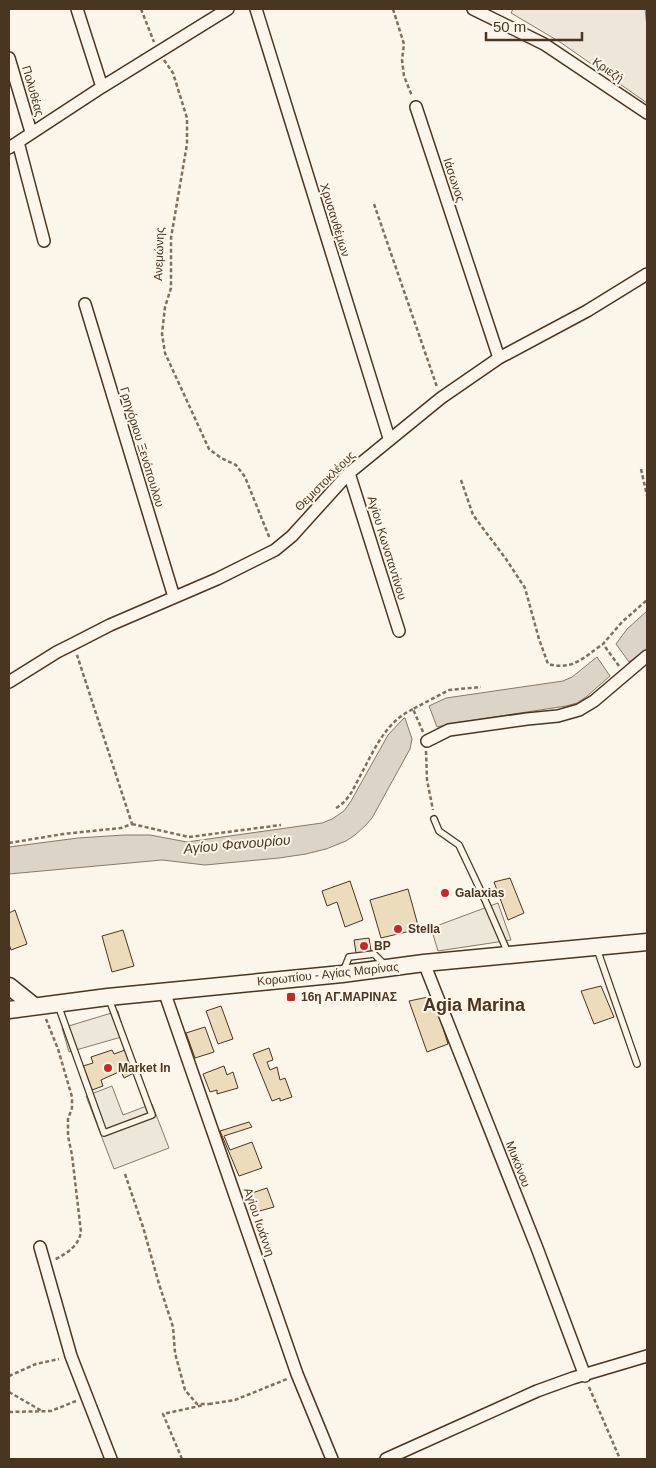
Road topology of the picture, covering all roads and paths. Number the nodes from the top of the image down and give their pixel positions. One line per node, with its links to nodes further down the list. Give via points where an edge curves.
1 (77, 9): 9 (street)
2 (141, 9): 7 (path, Ανεμώνης)
3 (228, 9): 7 (street)
4 (256, 9): 20 (street, Χρυσανθέμων)
5 (393, 9): 10 (path, via 404,44 404,76)
6 (473, 9): 11 (street, Κριεζή, via 544,44)
7 (158, 51): 9 (street); 25 (path, Ανεμώνης, via 173,73 187,118 187,144 171,238 171,288 162,334 165,353 209,449 236,465 245,477)
8 (9, 58): 12 (street, Πολυθέας)
9 (102, 86): 12 (street)
10 (416, 107): 18 (street, Ιάσωνος)
11 (647, 113)
12 (30, 132): 13 (street)
13 (13, 145): 15 (street)
14 (374, 204): 19 (path)
15 (44, 241)
16 (647, 274): 18 (street, Θεμιστοκλέους)
17 (85, 304): 26 (street, Γρηγόριου Ξενόπουλου)
18 (499, 358): 19 (street, Θεμιστοκλέους)
19 (441, 398): 20 (street, Θεμιστοκλέους)
20 (389, 438): 22 (street, Θεμιστοκλέους)
21 (641, 469): 24 (path)
22 (349, 473): 25 (street, Θεμιστοκλέους, via 292,536); 28 (street, Αγίου Κωνσταντίνου)
23 (461, 480): 30 (path, via 473,515 525,588 548,664 566,666 576,663)
24 (647, 496)
25 (274, 550): 26 (street, Θεμιστοκλέους)
26 (174, 597): 29 (street, Θεμιστοκλέους)
27 (647, 600): 30 (path)
28 (399, 631)
29 (73, 644): 33 (street, Θεμιστοκλέους); 39 (path)
30 (602, 644): 32 (path)
31 (647, 656): 32 (street)
32 (626, 675): 36 (street, via 594,701 572,712 449,730)
33 (9, 682)
34 (481, 688): 35 (path, via 449,690)
35 (413, 708): 36 (path); 37 (path, via 386,729 352,793)
36 (427, 741): 38 (path, via 427,780)
37 (336, 808)
38 (434, 819): 44 (lane, via 439,831 459,845)
39 (132, 824): 40 (path, via 189,837); 41 (path)
40 (282, 825)
41 (9, 843)
42 (647, 942): 43 (main road, Κορωπίου - Αγίας Μαρίνας)
43 (596, 947): 44 (main road, Κορωπίου - Αγίας Μαρίνας); 51 (lane)
44 (509, 955): 45 (main road, Κορωπίου - Αγίας Μαρίνας)
45 (424, 963): 47 (main road, Κορωπίου - Αγίας Μαρίνας); 59 (street, Μυκόνου)
46 (9, 986): 49 (main road)
47 (164, 992): 48 (main road, Κορωπίου - Αγίας Μαρίνας); 57 (street, Αγίου Ιωάννη)
48 (108, 997): 49 (main road, Κορωπίου - Αγίας Μαρίνας); 49 (lane, via 152,1115 104,1133)
49 (45, 1005): 50 (main road, Κορωπίου - Αγίας Μαρίνας); 54 (path, via 46,1022 72,1097 68,1136 81,1232 79,1241 68,1252)
50 (9, 1010)
51 (637, 1064)
52 (125, 1174): 62 (path, via 172,1327 185,1390 197,1404)
53 (40, 1247): 54 (street)
54 (44, 1265): 55 (street)
55 (71, 1356): 58 (path, via 36,1364); 61 (street)
56 (647, 1356): 59 (street)
57 (297, 1374): 62 (path, via 235,1400); 67 (street, Αγίου Ιωάννη)
58 (9, 1376)
59 (585, 1376): 68 (street, via 537,1390); 69 (path)
60 (9, 1392): 64 (path)
61 (86, 1396): 64 (path); 65 (street)
62 (210, 1404): 66 (path, via 163,1414)
63 (9, 1412): 64 (path)
64 (43, 1412)
65 (111, 1459)
66 (182, 1459)
67 (332, 1459)
68 (386, 1459)
69 (620, 1459)

